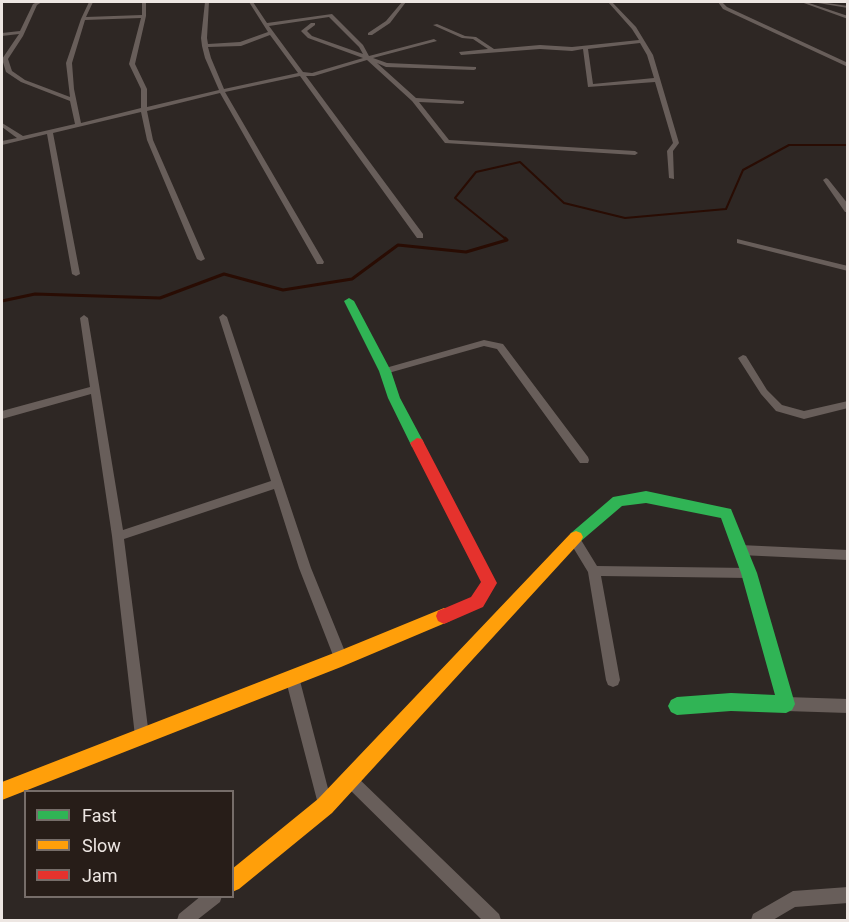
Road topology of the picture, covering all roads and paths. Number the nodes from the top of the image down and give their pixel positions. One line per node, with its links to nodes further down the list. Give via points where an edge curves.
1 (40, 2): 19 (street, via 35,4)
2 (91, 2): 15 (street)
3 (144, 2): 13 (street)
4 (207, 2): 25 (street)
5 (250, 2): 17 (street)
6 (405, 2): 22 (street, via 388,22)
7 (610, 2): 24 (street)
8 (720, 2): 30 (street, via 725,8)
9 (803, 2): 14 (street)
10 (814, 2): 11 (street)
11 (831, 3): 12 (street); 14 (street)
12 (848, 6)
13 (144, 16): 15 (street); 38 (street, via 132,64 144,89)
14 (848, 17)
15 (83, 19): 35 (street, via 69,63)
16 (313, 24): 29 (street, via 304,31 310,38)
17 (266, 25): 20 (street); 29 (street, via 330,15)
18 (435, 25): 27 (street, via 474,38)
19 (21, 33): 21 (street); 35 (street, via 5,59 9,72)
20 (271, 33): 25 (street, via 241,44); 32 (street)
21 (2, 34)
22 (370, 34)
23 (434, 41): 29 (street)
24 (643, 42): 26 (street); 33 (street)
25 (205, 46): 34 (street)
26 (585, 48): 27 (street); 33 (street, via 590,86)
27 (494, 51): 28 (street)
28 (461, 53)
29 (368, 58): 31 (street, via 386,65); 32 (street, via 312,75); 36 (street)
30 (848, 65)
31 (474, 68)
32 (303, 74): 34 (street); 48 (street)
33 (656, 80): 45 (street, via 676,143 670,151)
34 (222, 91): 38 (street); 51 (street)
35 (73, 100): 40 (street)
36 (414, 100): 37 (street); 44 (street, via 447,142)
37 (462, 102)
38 (144, 110): 40 (street); 50 (street, via 150,140)
39 (2, 125): 42 (street)
40 (78, 125): 41 (street)
41 (50, 132): 42 (street); 53 (street)
42 (22, 138): 43 (street)
43 (2, 143)
44 (635, 153)
45 (672, 178)
46 (826, 180): 47 (street)
47 (848, 210)
48 (420, 236)
49 (740, 241): 52 (street)
50 (201, 259)
51 (320, 261)
52 (848, 269)
53 (76, 274)
54 (349, 301): 58 (street)
55 (223, 317): 63 (street)
56 (84, 318): 59 (street)
57 (743, 358): 60 (street, via 779,408 804,415)
58 (385, 371): 62 (street, via 484,343 500,346); 70 (street, via 394,398 489,583 477,602)
59 (96, 389): 61 (street); 64 (street)
60 (848, 404)
61 (2, 415)
62 (584, 460)
63 (277, 483): 64 (street); 70 (street)
64 (118, 536): 76 (street)
65 (574, 539): 66 (street, via 618,501 646,497 726,513); 68 (street); 77 (street)
66 (740, 550): 67 (street); 69 (street)
67 (848, 555)
68 (594, 572): 69 (street); 72 (street)
69 (748, 573): 73 (street)
70 (341, 659): 71 (street)
71 (292, 677): 76 (street); 79 (street)
72 (613, 680)
73 (786, 704): 74 (street); 75 (street)
74 (676, 706)
75 (848, 706)
76 (142, 736): 78 (street)
77 (350, 780): 79 (street); 84 (street)
78 (2, 791)
79 (326, 806): 80 (street)
80 (234, 880)
81 (848, 895): 85 (street, via 792,899)
82 (213, 898): 83 (street)
83 (185, 921)
84 (493, 921)
85 (759, 921)

